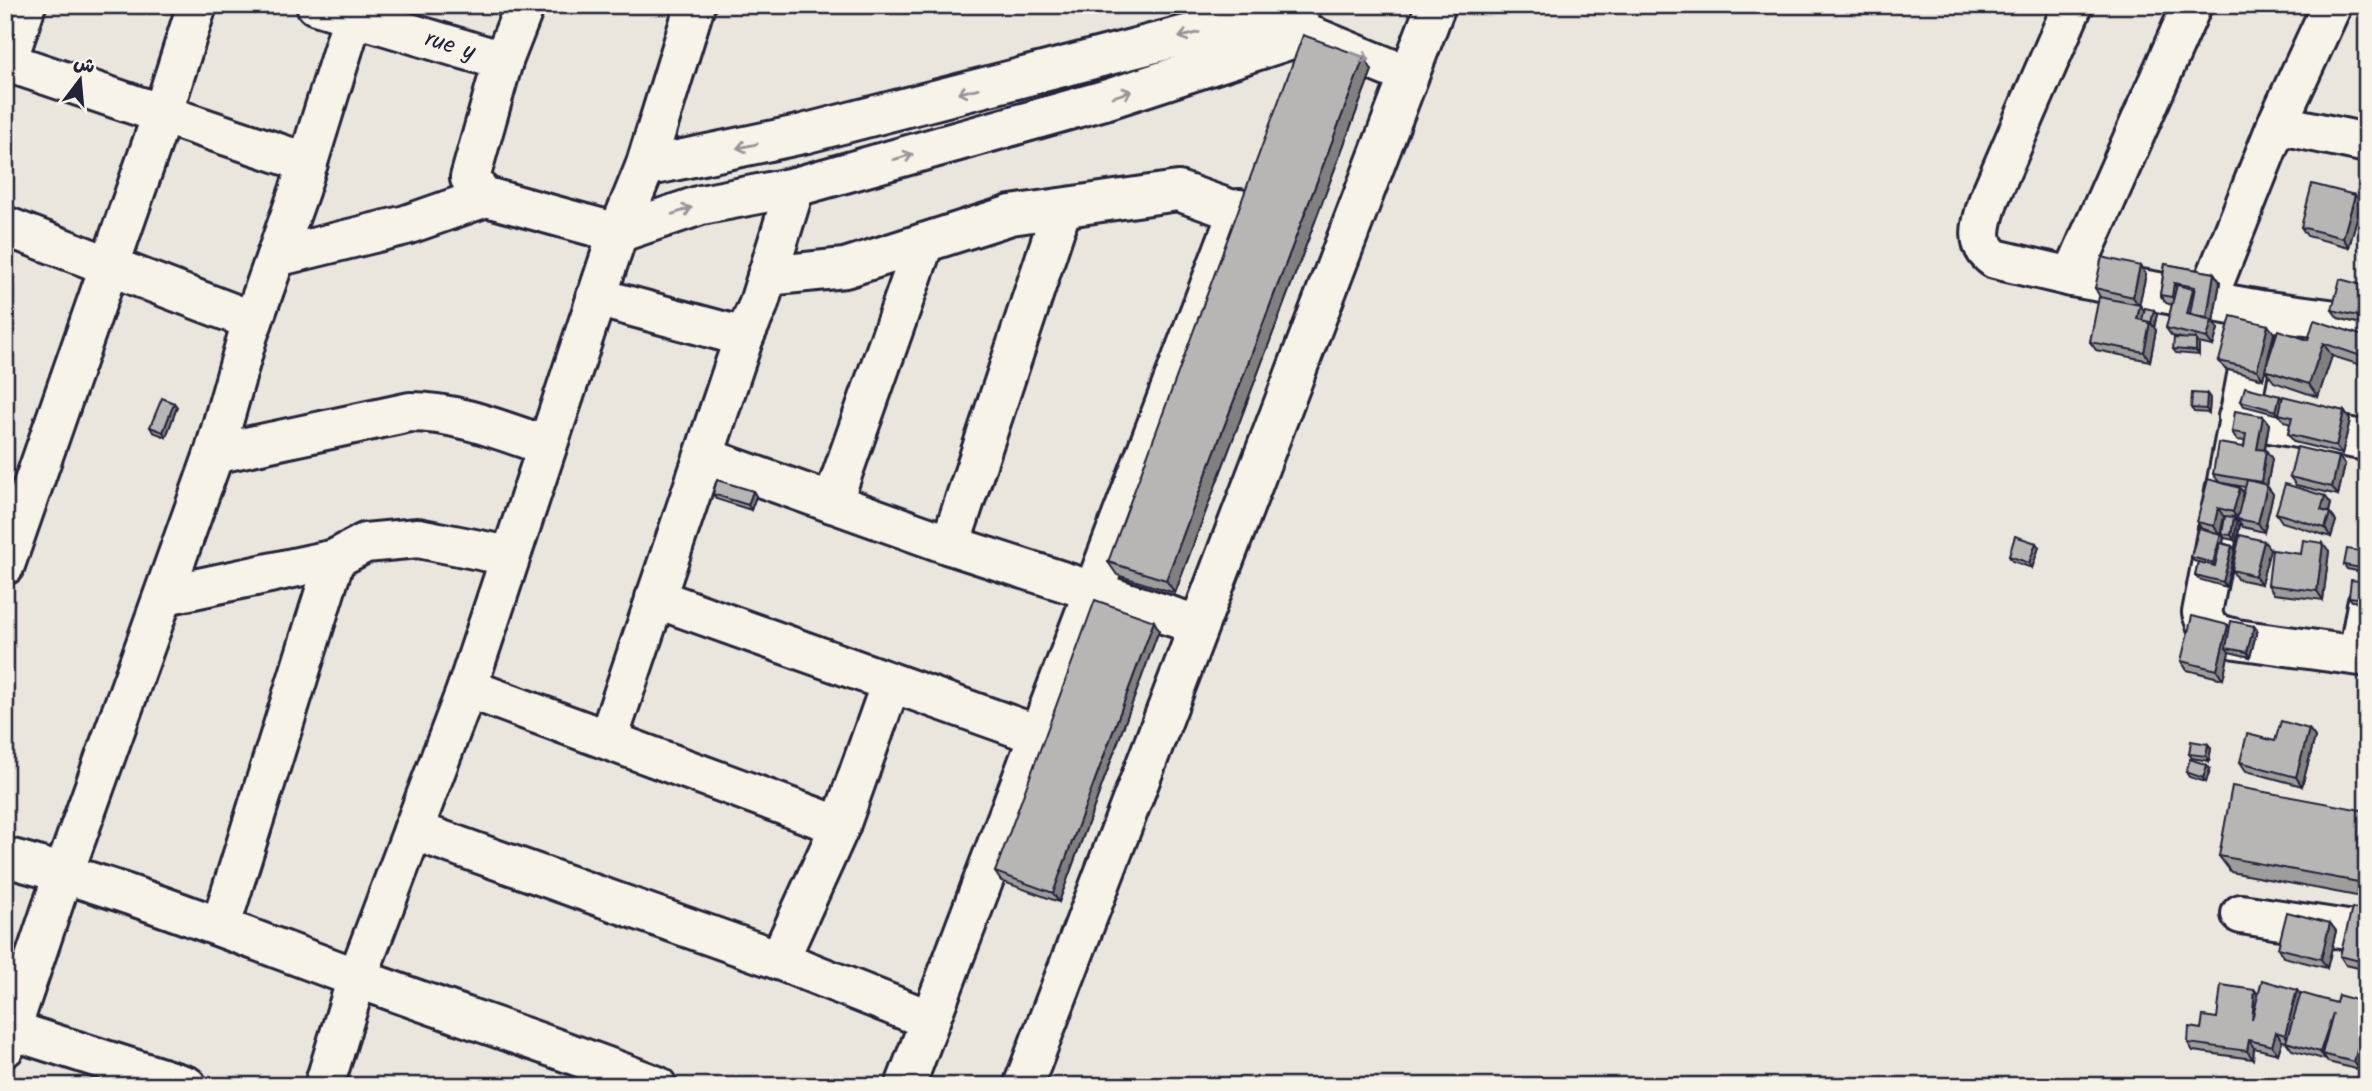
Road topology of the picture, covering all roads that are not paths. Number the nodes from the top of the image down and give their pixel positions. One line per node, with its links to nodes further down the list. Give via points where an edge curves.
1 (26, 5): 13 (street)
2 (197, 5): 16 (street)
3 (316, 5): 10 (street, rue y)
4 (525, 5): 12 (street)
5 (695, 5): 20 (street)
6 (1436, 5): 15 (street)
7 (2073, 5): 32 (street, via 1981,225 1987,254)
8 (2192, 5): 32 (street)
9 (2332, 5): 17 (street)
10 (353, 16): 12 (street, rue y); 19 (street)
11 (1308, 20): 14 (street); 15 (street, one-way to 15); 20 (street, one-way to 20); 22 (street, one-way to 11, via 1108,99)
12 (503, 61): 23 (street, via 470,178)
13 (6, 65): 16 (street)
14 (1293, 72)
15 (1407, 75): 53 (street)
16 (162, 115): 19 (street); 30 (street)
17 (2277, 124): 18 (street); 34 (street)
18 (2367, 143)
19 (308, 163): 29 (street)
20 (645, 167): 27 (street)
21 (1253, 174): 25 (street)
22 (795, 187): 27 (street, one-way to 22, via 701,205); 31 (street)
23 (486, 197): 27 (street); 29 (street, via 406,225)
24 (1062, 208): 25 (street, via 1178,191); 28 (street, via 1011,215); 45 (street)
25 (1238, 212): 49 (street)
26 (5, 226): 30 (street)
27 (618, 233): 33 (street)
28 (924, 243): 31 (street, via 845,268); 44 (street)
29 (276, 257): 36 (street)
30 (110, 266): 36 (street); 48 (street)
31 (767, 276): 38 (street)
32 (2072, 276): 34 (street)
33 (596, 297): 38 (street); 41 (street)
34 (2207, 300): 35 (street)
35 (2260, 310): 37 (street); 39 (street)
36 (253, 321): 42 (street)
37 (2367, 324)
38 (744, 337): 43 (street)
39 (2238, 416): 40 (street); 54 (street, via 2202,613 2208,632)
40 (2367, 441)
41 (547, 446): 42 (street, via 464,418 410,412); 46 (street)
42 (214, 454): 50 (street)
43 (705, 457): 44 (street); 51 (street)
44 (832, 503): 45 (street)
45 (950, 545): 49 (street)
46 (510, 556): 47 (street, via 418,538 365,543); 56 (street)
47 (335, 559): 50 (street); 64 (street)
48 (5, 565)
49 (1094, 592): 53 (street); 57 (street)
50 (166, 595): 62 (street)
51 (655, 598): 55 (street); 58 (street)
52 (2367, 605): 54 (street)
53 (1198, 625): 74 (street)
54 (2362, 656)
55 (891, 682): 57 (street); 59 (street)
56 (467, 688): 58 (street); 60 (street)
57 (1038, 735): 68 (street)
58 (608, 739): 59 (street)
59 (839, 826): 66 (street)
60 (413, 830): 66 (street); 67 (street)
61 (5, 856): 62 (street)
62 (64, 872): 64 (street); 69 (street)
63 (2241, 914): 65 (street)
64 (221, 925): 67 (street)
65 (2367, 933)
66 (779, 960): 68 (street)
67 (357, 978): 71 (street); 72 (street)
68 (930, 1020): 73 (street)
69 (8, 1039): 70 (street)
70 (169, 1083)
71 (324, 1086)
72 (657, 1086)
73 (905, 1086)
74 (1023, 1086)

